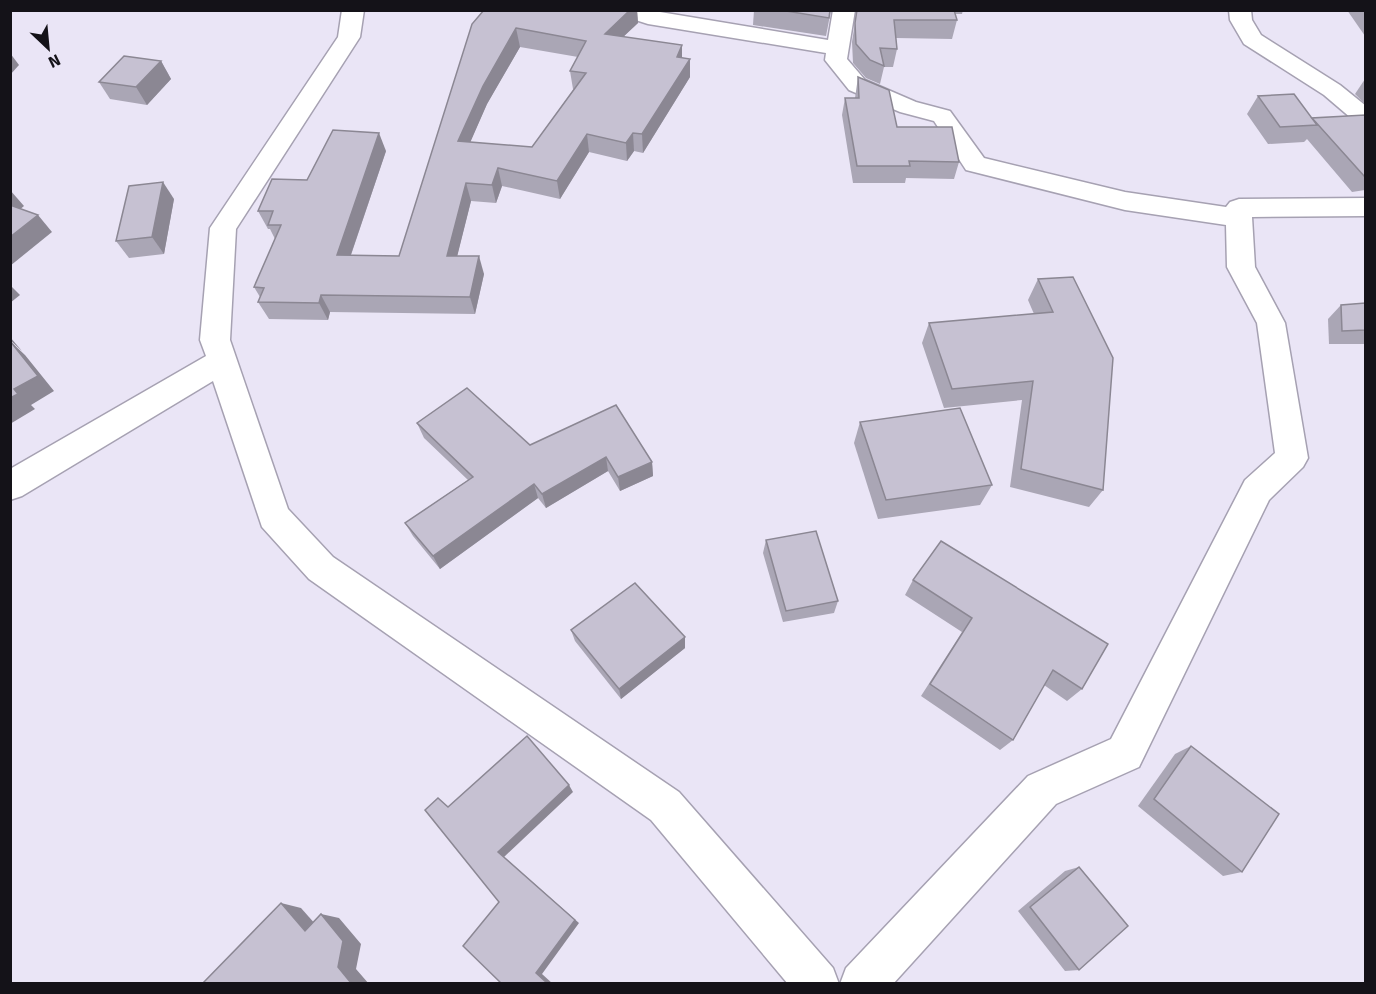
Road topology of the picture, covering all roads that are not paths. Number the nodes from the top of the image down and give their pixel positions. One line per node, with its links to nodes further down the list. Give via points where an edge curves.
1 (353, 10): 9 (street, via 349,37 223,228 215,340)
2 (628, 10): 5 (street, via 648,18)
3 (844, 10): 5 (street)
4 (1240, 10): 6 (street, via 1252,39 1332,90)
5 (838, 48): 8 (street, via 836,60 857,85 908,107 942,116 975,164 1125,201)
6 (1365, 119)
7 (1365, 207): 8 (street, via 1239,208)
8 (1239, 218): 12 (street, via 1241,267 1271,323 1292,458 1257,490 1125,753 1042,790)
9 (222, 361): 10 (street); 11 (street, via 274,517 321,568 665,806)
10 (10, 486)
11 (817, 984)
12 (862, 984)

